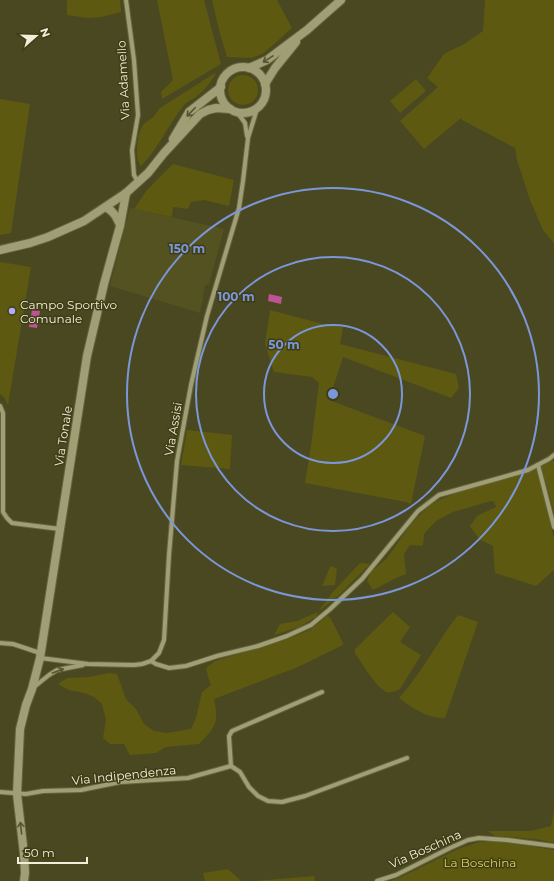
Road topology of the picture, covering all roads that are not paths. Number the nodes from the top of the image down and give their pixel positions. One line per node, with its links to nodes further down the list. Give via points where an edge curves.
1 (126, 0): 12 (street, Via Adamello, via 138,115 132,150 134,175)
2 (341, 0): 3 (street)
3 (307, 30): 4 (street, one-way to 4, via 267,60); 5 (street)
4 (249, 68): 5 (street, via 259,74); 6 (street, via 230,71)
5 (265, 84): 8 (street, via 265,98)
6 (221, 87): 7 (street, via 222,99); 11 (street, one-way to 11, via 189,112)
7 (230, 109): 9 (street); 11 (street, via 216,108 200,114)
8 (257, 109): 9 (street); 10 (street, Via Assisi)
9 (238, 112): 10 (street, Via Assisi, via 245,123)
10 (248, 138): 24 (street, Via Assisi, via 239,208 207,316 177,460 164,640 159,654)
11 (164, 153): 12 (street)
12 (138, 182): 13 (street)
13 (126, 193): 14 (street); 15 (street, Via Tonale)
14 (106, 207): 15 (street, via 117,218); 16 (street, via 84,221 48,237)
15 (120, 226): 21 (street, Via Tonale, via 87,356)
16 (0, 250)
17 (0, 406): 21 (street, via 3,413 3,512 12,523)
18 (554, 455): 19 (street)
19 (538, 465): 20 (street); 24 (street, via 439,495 418,511 362,579 312,625 258,646 186,666 168,668)
20 (554, 526)
21 (60, 529): 23 (street, Via Tonale)
22 (0, 643): 23 (street, via 13,644)
23 (40, 655): 25 (street); 26 (street, Via Tonale)
24 (151, 661): 25 (street, via 134,665)
25 (88, 664): 26 (street, one-way to 25, via 57,670)
26 (32, 689): 31 (street, Via Tonale, via 20,729)
27 (322, 692): 29 (street, via 232,731 229,736)
28 (407, 758): 29 (street, via 282,802 268,801 258,796 249,788 240,772)
29 (231, 766): 31 (street, Via Indipendenza, via 188,778 120,782 81,790)
30 (0, 792): 31 (street, Via Indipendenza)
31 (17, 794): 33 (street, Via Tonale, one-way to 31)
32 (554, 846): 34 (street, Via Boschina, via 479,838 468,840)
33 (24, 881)
34 (377, 881)

